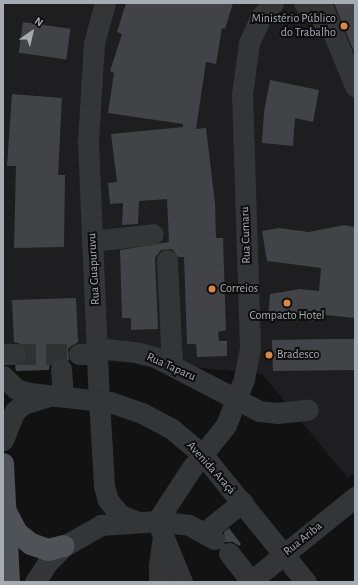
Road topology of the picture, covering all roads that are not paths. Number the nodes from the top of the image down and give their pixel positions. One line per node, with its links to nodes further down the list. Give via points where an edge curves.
1 (105, 3): 8 (street, Rua Guapuruvu, via 94,43 89,133)
2 (273, 3): 16 (street, Rua Cumaru, via 260,18 249,43 242,94 250,347)
3 (304, 3): 5 (street, via 320,17)
4 (321, 3): 5 (street)
5 (343, 54): 6 (street)
6 (355, 86)
7 (153, 234): 8 (street)
8 (92, 241): 10 (street, Rua Guapuruvu)
9 (167, 260): 11 (street)
10 (92, 352): 11 (street, Rua Taparu, via 134,352); 15 (street, Rua Guapuruvu)
11 (172, 365): 16 (street, Rua Taparu)
12 (61, 369): 14 (street)
13 (3, 376): 14 (street, via 16,389 30,393)
14 (62, 395): 15 (street, Avenida Araçá); 18 (street, via 36,398 23,404 9,419)
15 (99, 399): 19 (street, Avenida Araçá, via 142,413 172,429); 24 (street, Rua Guapuruvu, via 104,486 108,500 120,514)
16 (237, 402): 17 (street, Rua Taparu, via 271,412); 19 (street, Rua Cumaru, via 220,435)
17 (308, 410)
18 (3, 440)
19 (203, 455): 22 (street, Avenida Araçá); 25 (street, Rua Cumaru, via 168,502)
20 (3, 464): 23 (main road)
21 (355, 497): 28 (street, Rua Ariba)
22 (242, 502): 25 (street, via 209,536 189,525); 28 (street, Avenida Araçá)
23 (5, 509): 26 (main road, via 17,533 31,544 48,550); 30 (main road)
24 (136, 521): 25 (street); 26 (street, via 101,525)
25 (160, 528): 32 (street); 33 (street)
26 (64, 546): 31 (street, via 48,562)
27 (229, 553): 29 (street)
28 (284, 554): 29 (street, Rua Ariba); 34 (street, Avenida Araçá)
29 (252, 581)
30 (9, 582)
31 (35, 582)
32 (159, 582)
33 (182, 582)
34 (306, 582)

